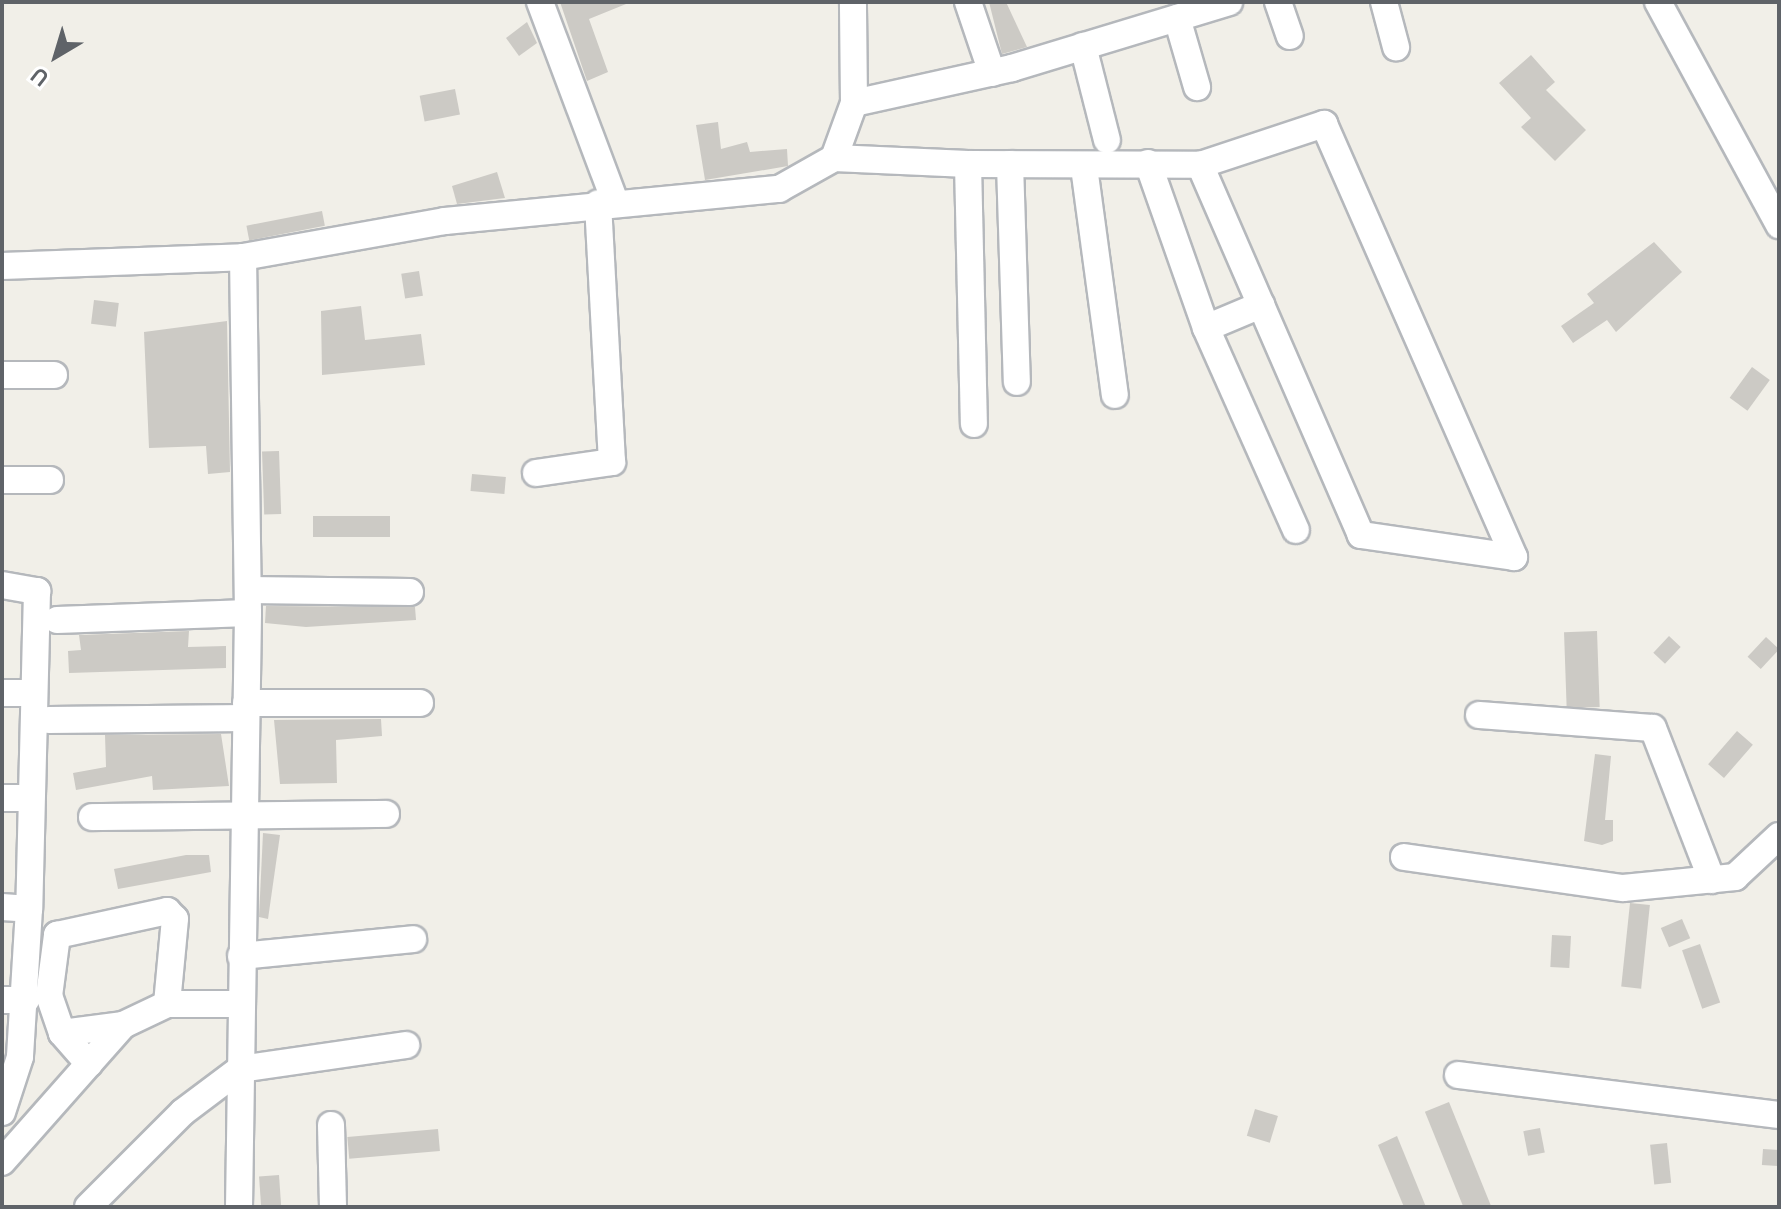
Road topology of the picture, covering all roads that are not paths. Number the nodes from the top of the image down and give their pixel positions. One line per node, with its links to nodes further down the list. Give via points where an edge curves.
1 (540, 2): 22 (street)
2 (853, 2): 14 (street)
3 (968, 2): 12 (street)
4 (1229, 2): 8 (street)
5 (1278, 2): 9 (street)
6 (1384, 2): 11 (street)
7 (1658, 2): 23 (street)
8 (1177, 18): 10 (street); 13 (street)
9 (1290, 36)
10 (1083, 46): 12 (street); 15 (street)
11 (1396, 47)
12 (992, 73): 14 (street)
13 (1197, 87)
14 (854, 103): 16 (street)
15 (1107, 140)
16 (834, 158): 18 (street); 22 (street, via 779,189)
17 (1148, 163): 20 (street); 21 (street); 27 (street)
18 (968, 164): 19 (street); 32 (street)
19 (1010, 164): 21 (street); 30 (street)
20 (1200, 165): 26 (street); 26 (street, via 1324,124 1514,557 1361,535)
21 (1084, 167): 31 (street)
22 (606, 203): 24 (street); 33 (street, via 612,462)
23 (1779, 225)
24 (243, 257): 25 (street); 39 (street)
25 (2, 266)
26 (1261, 305): 27 (street)
27 (1206, 328): 36 (street)
28 (2, 375): 29 (street)
29 (54, 375)
30 (1017, 382)
31 (1115, 395)
32 (974, 424)
33 (536, 473)
34 (2, 480): 35 (street)
35 (50, 480)
36 (1296, 530)
37 (2, 585): 42 (street, via 37,591)
38 (410, 592): 39 (street)
39 (248, 602): 40 (street); 44 (street)
40 (57, 620)
41 (2, 693): 42 (street)
42 (34, 693): 48 (street)
43 (420, 703): 44 (street)
44 (246, 711): 46 (street); 50 (street)
45 (1479, 715): 54 (street, via 1653,728)
46 (49, 720)
47 (2, 798): 48 (street)
48 (31, 798): 56 (street)
49 (386, 814): 50 (street)
50 (244, 815): 51 (street); 58 (street)
51 (92, 817)
52 (1779, 836): 54 (street, via 1735,877)
53 (1404, 857): 54 (street, via 1623,888)
54 (1712, 880)
55 (2, 907): 56 (street)
56 (29, 909): 59 (street)
57 (413, 939): 58 (street)
58 (241, 956): 61 (street)
59 (14, 1000): 68 (street)
60 (167, 1004): 61 (street); 62 (street); 63 (street, via 175,919 167,911 57,935 49,996)
61 (241, 1004): 66 (street)
62 (123, 1025): 63 (street); 65 (street)
63 (62, 1033): 65 (street)
64 (406, 1045): 66 (street)
65 (89, 1064): 71 (street)
66 (240, 1069): 72 (street, via 183,1112); 73 (street)
67 (1458, 1075): 69 (street)
68 (3, 1108)
69 (1779, 1115)
70 (331, 1125): 74 (street)
71 (2, 1162)
72 (88, 1207)
73 (239, 1207)
74 (333, 1207)

